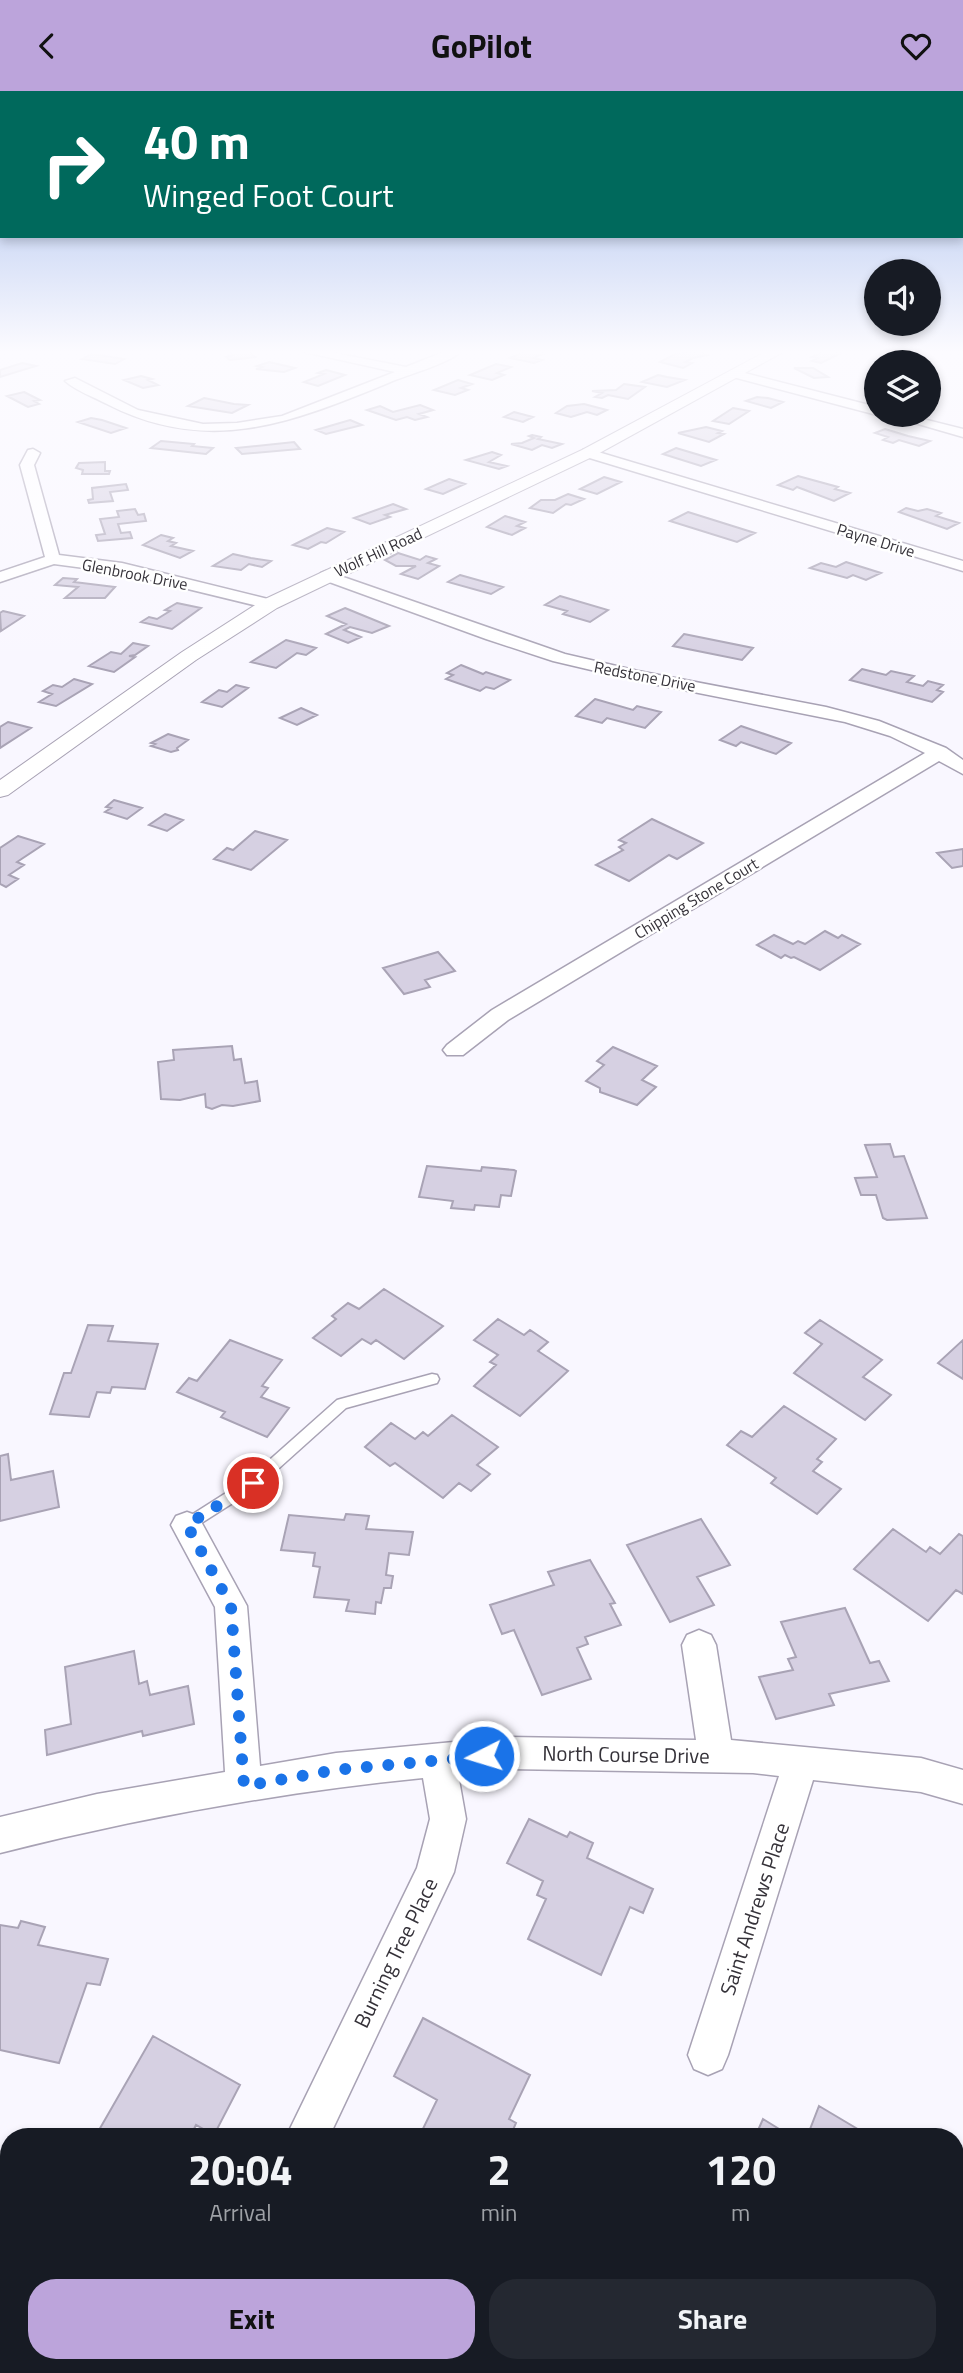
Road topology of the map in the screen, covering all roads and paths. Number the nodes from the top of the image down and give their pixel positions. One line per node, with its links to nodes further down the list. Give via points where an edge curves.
1 (31, 457): 4 (street, via 27,465)
2 (578, 457): 6 (street, Wolf Hill Road)
3 (603, 457): 5 (street, Payne Drive)
4 (53, 559): 7 (street, Glenbrook Drive); 8 (street, Glenbrook Drive, via 122,568)
5 (963, 566)
6 (326, 576): 8 (street, Wolf Hill Road); 9 (street, Redstone Drive, via 512,644 593,666 855,717)
7 (0, 577)
8 (270, 604): 11 (street, Wolf Hill Road)
9 (940, 752): 10 (street, Redstone Drive); 12 (street, Chipping Stone Court, via 500,1015)
10 (963, 768)
11 (0, 790)
12 (455, 1049)
13 (432, 1379): 14 (lane, via 342,1404 253,1483)
14 (187, 1525): 19 (street, via 231,1606)
15 (699, 1645): 16 (street)
16 (716, 1757): 17 (street, North Course Drive, via 507,1753); 18 (street, North Course Drive)
17 (438, 1760): 19 (street, North Course Drive, via 335,1770); 23 (street, Burning Tree Place, via 448,1819 435,1872)
18 (801, 1763): 20 (street, North Course Drive, via 922,1775); 22 (street, Saint Andrews Place)
19 (244, 1786): 21 (street, North Course Drive, via 97,1811)
20 (963, 1787)
21 (0, 1835)
22 (708, 2055)
23 (311, 2128)

